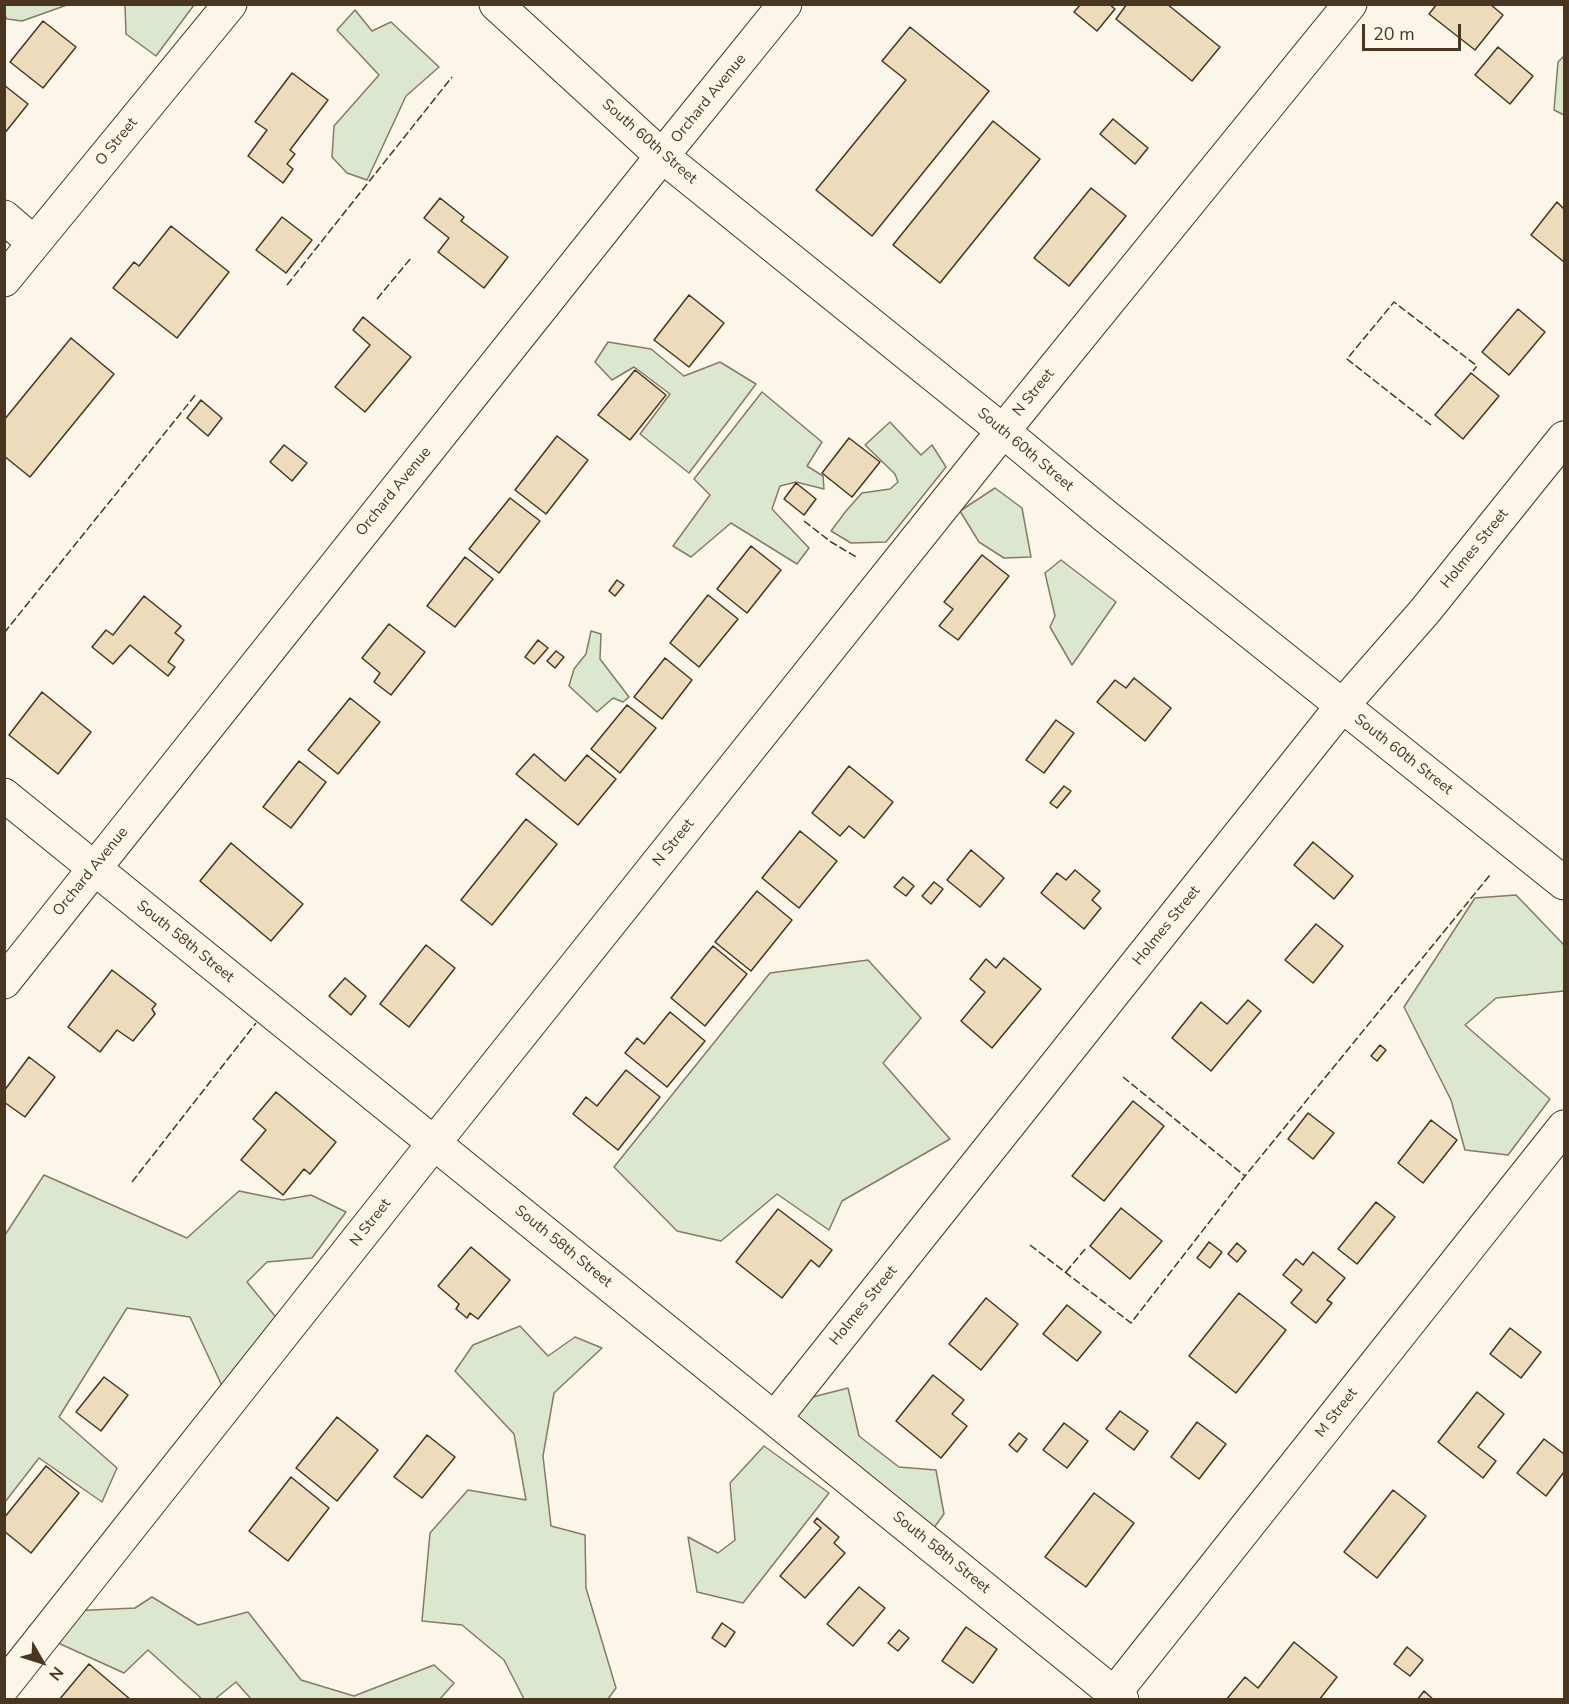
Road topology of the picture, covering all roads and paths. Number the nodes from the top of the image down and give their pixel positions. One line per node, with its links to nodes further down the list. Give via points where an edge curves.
1 (230, 4): 7 (street, O Street)
2 (496, 4): 5 (street, South 60th Street)
3 (786, 4): 5 (street, Orchard Avenue)
4 (1350, 4): 9 (street, N Street)
5 (662, 156): 9 (street, South 60th Street); 13 (street, Orchard Avenue)
6 (4, 217): 7 (street)
7 (34, 243): 8 (street, O Street)
8 (4, 280)
9 (1003, 431): 11 (street, South 60th Street); 17 (street, N Street)
10 (1564, 438): 11 (street, Holmes Street, via 1425,611)
11 (1342, 706): 14 (street, South 60th Street); 18 (street, Holmes Street)
12 (4, 795): 13 (street, South 58th Street)
13 (95, 868): 15 (street, Orchard Avenue); 17 (street, South 58th Street)
14 (1564, 883)
15 (4, 982)
16 (1564, 1127): 20 (street, M Street)
17 (434, 1143): 18 (street, South 58th Street); 19 (street, N Street)
18 (775, 1418): 20 (street, South 58th Street)
19 (4, 1686)
20 (1115, 1697)

